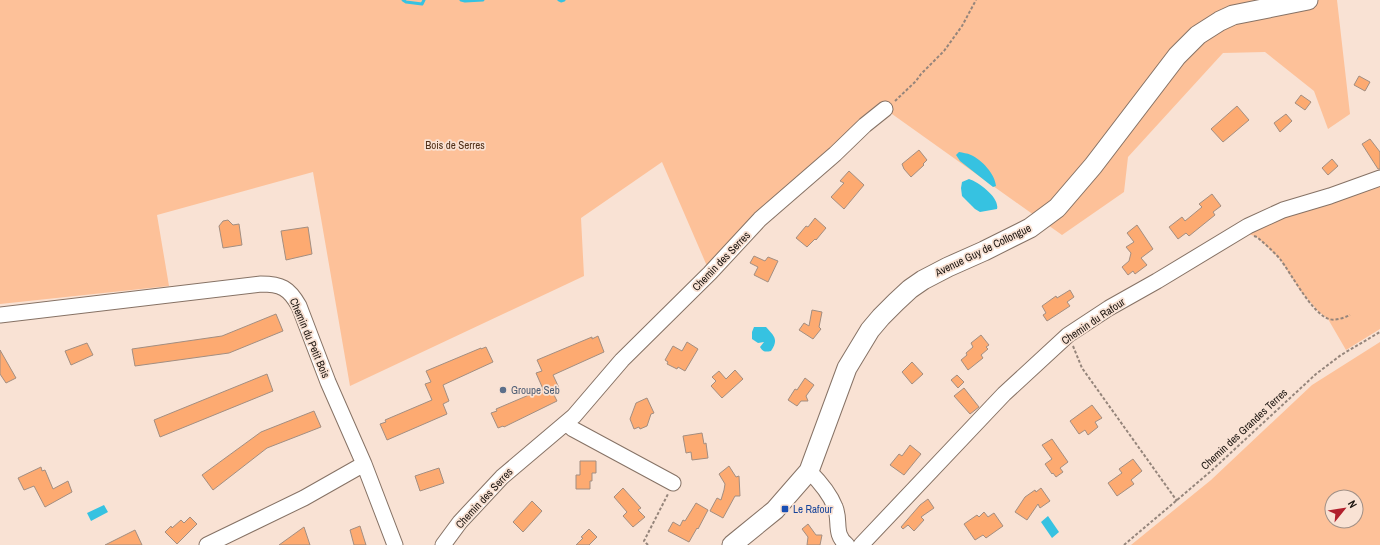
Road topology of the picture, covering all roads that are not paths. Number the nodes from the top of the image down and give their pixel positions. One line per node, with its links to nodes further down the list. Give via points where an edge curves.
1 (1308, 0): 7 (main road, Avenue Guy de Collongue, via 1233,16 1198,35 1177,56 1093,166 1057,208 1030,228 923,280 896,302 870,330 847,368)
2 (885, 109): 5 (street, Chemin des Serres, via 760,219 622,360)
3 (1380, 178): 14 (street, Chemin du Rafour, via 1283,210 1240,231 1068,335 1004,394)
4 (0, 315): 6 (street, Chemin du Petit Bois, via 261,284 278,285 290,292 299,306 328,382)
5 (566, 424): 8 (street); 11 (street, Chemin des Serres, via 502,477 460,522)
6 (364, 464): 9 (street, via 304,498); 10 (street, Chemin du Petit Bois)
7 (809, 471): 12 (main road, Avenue Guy de Collongue, via 775,510); 13 (street, via 831,498 836,509 840,538)
8 (674, 483)
9 (207, 545)
10 (395, 545)
11 (443, 545)
12 (732, 545)
13 (847, 545)
14 (862, 545)

